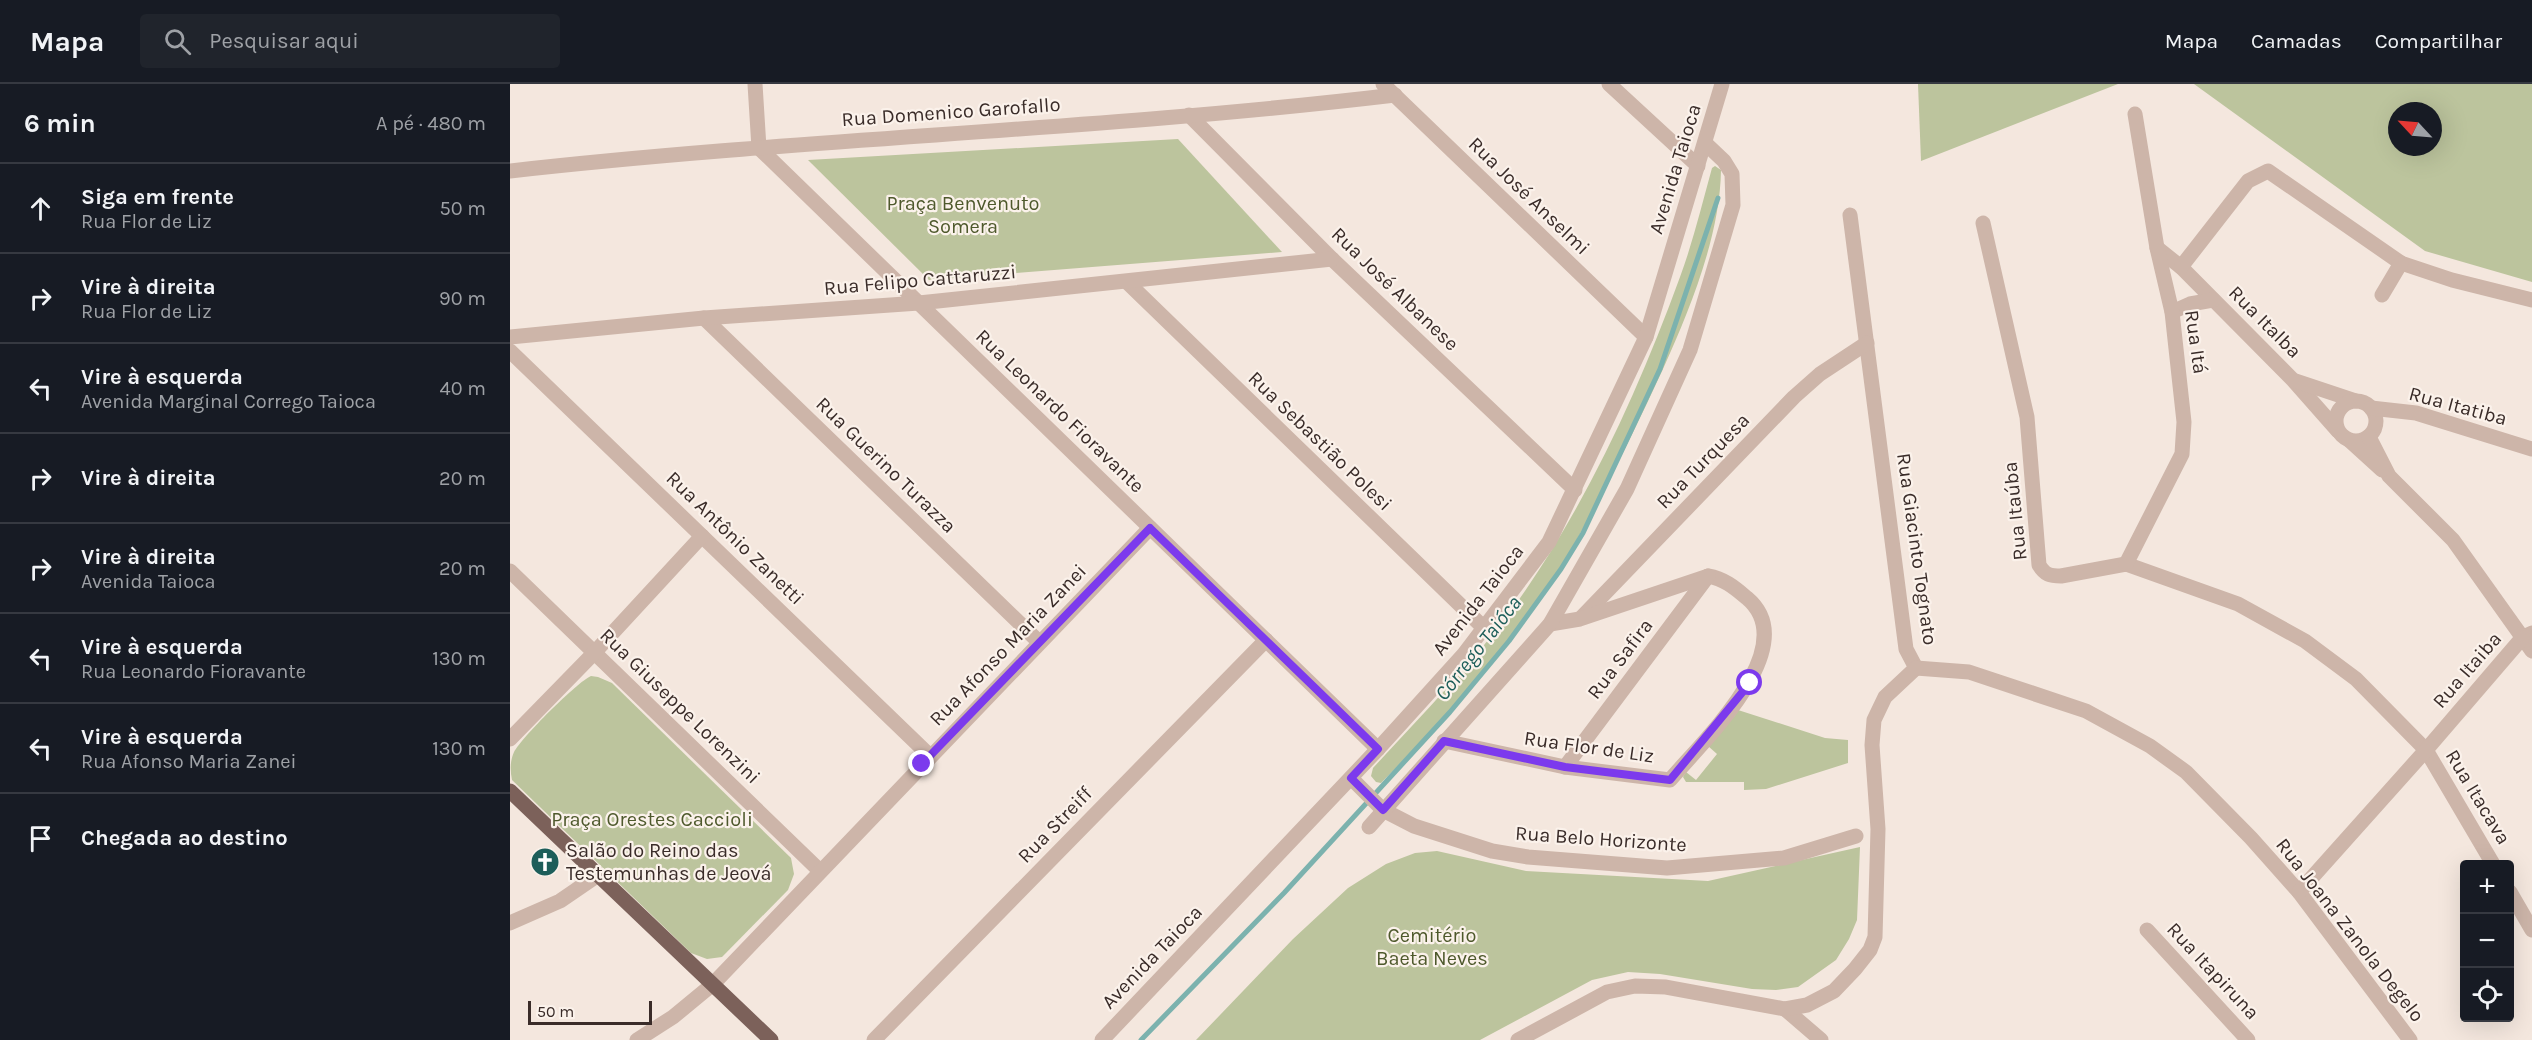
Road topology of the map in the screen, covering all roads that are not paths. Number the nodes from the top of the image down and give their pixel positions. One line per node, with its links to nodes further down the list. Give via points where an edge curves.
1 (755, 84): 9 (street)
2 (1383, 84): 5 (street, Rua José Anselmi)
3 (1609, 84): 10 (street)
4 (1722, 84): 8 (street, Avenida Taioca)
5 (1395, 95): 7 (street, Rua Domenico Garofallo); 26 (street, Rua José Anselmi)
6 (2135, 114): 14 (street, Rua Itá)
7 (1189, 115): 9 (street, Rua Domenico Garofallo); 15 (street, Rua José Albanese)
8 (1705, 143): 10 (street, Avenida Taioca); 43 (street, via 1732,174 1733,205 1690,350 1627,489)
9 (759, 148): 11 (street, Rua Domenico Garofallo); 22 (street, Rua Leonardo Fioravante)
10 (1698, 166): 26 (street, Avenida Taioca)
11 (510, 171)
12 (1850, 215): 27 (street, Rua Giacinto Tognato)
13 (1983, 223): 39 (street, Rua Itaúba, via 2027,417 2039,565 2050,576 2061,576)
14 (2157, 248): 17 (street, Rua Italba); 23 (street, Rua Itá)
15 (1332, 259): 18 (street, Rua Felipo Cattaruzzi); 36 (street, Rua José Albanese)
16 (2401, 263): 17 (street, via 2268,171 2248,181); 19 (street); 21 (street)
17 (2181, 267): 20 (street, Rua Italba)
18 (1127, 282): 22 (street, Rua Felipo Cattaruzzi); 44 (street, Rua Sebastião Polesi)
19 (2382, 295)
20 (2213, 300): 23 (street); 29 (street, Rua Italba)
21 (2532, 300)
22 (919, 303): 24 (street, Rua Felipo Cattaruzzi); 37 (street, Rua Leonardo Fioravante)
23 (2172, 312): 39 (street, Rua Itá, via 2184,422 2182,454)
24 (704, 318): 25 (street, Rua Felipo Cattaruzzi); 47 (street, Rua Guerino Turazza)
25 (510, 337)
26 (1646, 338): 36 (street, Avenida Taioca)
27 (1867, 343): 42 (street, Rua Turquesa, via 1820,374 1794,397); 50 (street, Rua Giacinto Tognato, via 1906,649)
28 (510, 351): 38 (street, Rua Antônio Zanetti)
29 (2293, 380): 30 (street); 32 (street, Rua Italba)
30 (2355, 401): 31 (street); 32 (street, via 2339,411 2336,424)
31 (2371, 408): 33 (street, via 2376,422); 34 (street, Rua Itatiba, via 2416,413)
32 (2344, 436): 33 (street, via 2363,441); 35 (street, Rua Italba)
33 (2369, 437): 35 (street, Rua Itaiba)
34 (2532, 449)
35 (2388, 476): 45 (street, Rua Itaiba, via 2453,540)
36 (1575, 490): 44 (street, Avenida Taioca, via 1549,542)
37 (1150, 528): 46 (street, Rua Leonardo Fioravante); 47 (street, Rua Afonso Maria Zanei)
38 (702, 536): 49 (street); 55 (street, Rua Antônio Zanetti)
39 (2126, 564): 54 (street, via 2238,604 2305,641 2356,679)
40 (510, 571): 49 (street, Rua Giuseppe Lorenzini)
41 (1708, 576): 42 (street); 56 (street, Rua Safira); 56 (street, Rua Flor de Liz, via 1731,584 1752,602 1760,615 1764,644 1750,683 1670,780)
42 (1580, 619): 43 (street)
43 (1550, 624): 52 (street)
44 (1485, 629): 53 (street, Avenida Taioca)
45 (2527, 635): 48 (street); 54 (street, Rua Itaiba)
46 (1266, 640): 53 (street, Rua Leonardo Fioravante); 74 (street, Rua Streiff)
47 (1039, 642): 55 (street, Rua Afonso Maria Zanei)
48 (2532, 651)
49 (594, 653): 51 (street); 63 (street, Rua Giuseppe Lorenzini)
50 (1917, 668): 65 (street, Rua Joana Zanola Degelo, via 1969,672 2018,687 2086,711 2150,746 2186,772); 71 (street, Rua Giacinto Tognato, via 1885,697 1874,720 1878,829 1875,938 1870,950 1834,991 1807,1005)
51 (510, 739)
52 (1444, 741): 56 (street, Rua Flor de Liz); 59 (street)
53 (1378, 749): 57 (street, Avenida Taioca)
54 (2426, 750): 62 (street, Rua Itacava); 65 (street, Rua Itaiba)
55 (930, 756): 63 (street, Rua Afonso Maria Zanei)
56 (1565, 767)
57 (1351, 778): 59 (street, Rua Belo Horizonte); 75 (street, Avenida Taioca)
58 (510, 791): 64 (main road)
59 (1378, 806): 60 (street); 61 (street, Rua Belo Horizonte, via 1414,826 1492,851 1667,868 1775,860)
60 (1368, 826)
61 (1856, 837)
62 (2491, 860)
63 (820, 871): 70 (street, Rua Afonso Maria Zanei)
64 (598, 875): 67 (street, via 560,901); 70 (main road)
65 (2299, 892): 79 (street, Rua Joana Zanola Degelo)
66 (2514, 899): 69 (street)
67 (510, 923)
68 (2147, 930): 78 (street, Rua Itapiruna)
69 (2532, 930)
70 (713, 984): 72 (street, Rua Afonso Maria Zanei); 73 (main road)
71 (1785, 1009): 76 (street, Rua Giacinto Tognato, via 1666,987 1635,986 1607,992); 77 (street)
72 (637, 1040)
73 (771, 1040)
74 (874, 1040)
75 (1102, 1040)
76 (1518, 1040)
77 (1821, 1040)
78 (2248, 1040)
79 (2410, 1040)

